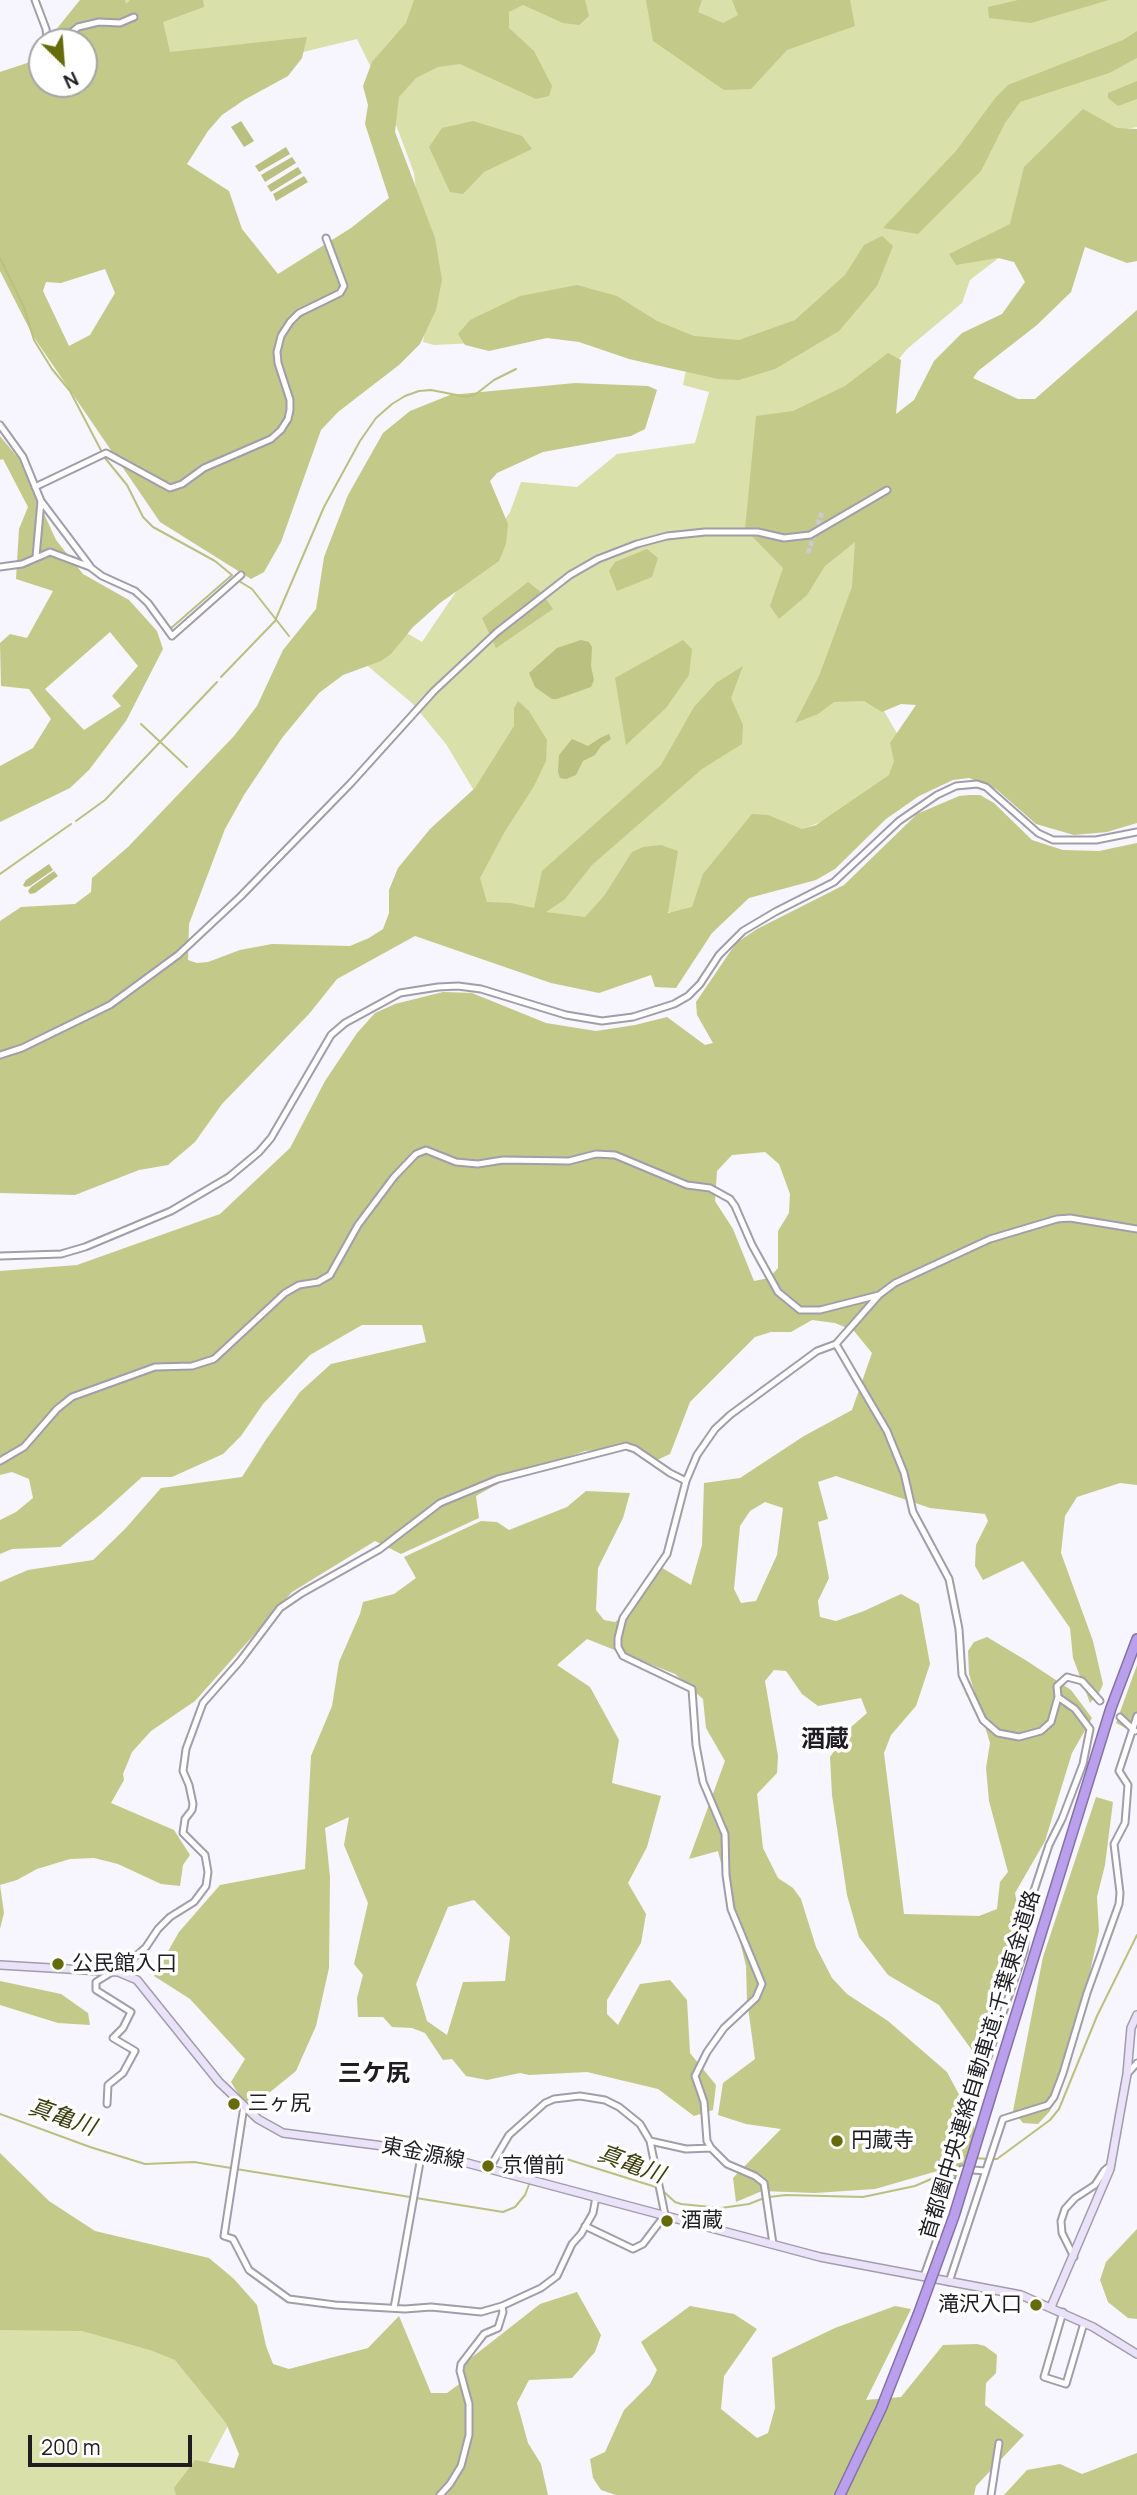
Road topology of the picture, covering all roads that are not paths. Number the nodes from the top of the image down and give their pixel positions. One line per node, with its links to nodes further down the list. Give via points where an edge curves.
1 (35, 0): 3 (street)
2 (134, 17): 4 (street)
3 (46, 28)
4 (77, 28)
5 (326, 238): 7 (street, via 344,286 299,313 281,336 278,363 290,410 271,439 170,488 106,453)
6 (0, 425): 7 (street, via 23,457)
7 (35, 487): 9 (street)
8 (887, 490): 15 (street, via 810,535 784,538 758,532 705,532 667,536 598,559 570,575 497,632 434,691 351,783 178,955 110,1005)
9 (41, 501): 10 (street); 12 (street)
10 (36, 558): 11 (street); 12 (street, via 50,552)
11 (0, 567)
12 (90, 567): 13 (street, via 135,591 172,636)
13 (241, 576)
14 (1137, 832): 17 (street, via 1096,840 1053,840 1038,833 986,787 956,786 899,821 834,882 743,931 719,955 700,984 674,1004 602,1021 481,989 458,986 400,993 331,1035 271,1138 229,1177 172,1211 85,1247 61,1254)
15 (0, 1055)
16 (1137, 1229): 18 (street, via 1057,1219 976,1245)
17 (0, 1256)
18 (879, 1294): 19 (street); 20 (street, via 820,1310 800,1310 778,1292 730,1199 615,1155 478,1164 456,1162 426,1150 394,1177 324,1279 285,1293 214,1359 192,1366 155,1367 72,1397 24,1447)
19 (836, 1343): 21 (street, via 817,1351 730,1415 705,1442); 23 (street, via 887,1432 913,1512 949,1579 962,1675 983,1720 998,1733 1033,1735 1051,1722)
20 (0, 1461)
21 (686, 1481): 29 (street, via 626,1446 498,1479 440,1503 380,1549 280,1608 203,1703 186,1749 183,1771 193,1804 183,1833 205,1855 206,1886); 37 (street, via 667,1554 622,1618 618,1647 623,1656 692,1689 703,1782 725,1834 731,1909 762,1984 756,1998 724,2028 695,2076 706,2111)
22 (1137, 1639): 57 (highway, 首都圏中央連絡自動車道;千葉東金道路, bridge, via 1111,1708 954,2216 881,2409)
23 (1058, 1697): 24 (street, via 1057,1686 1068,1677 1082,1681); 31 (street, via 1075,1709 1090,1729 1083,1764 1030,1903 1024,1951)
24 (1100, 1701)
25 (1137, 1716): 27 (street)
26 (1120, 1717): 27 (street)
27 (1135, 1731): 41 (street, via 1119,1771 1128,1786 1125,1823 1114,1844 1119,1904 1063,2073 1048,2105 1003,2119)
28 (0, 1965): 29 (main road, 東金源線)
29 (115, 1972): 34 (street, via 96,1982 96,1990 131,2012 113,2038 135,2051 123,2073 108,2085); 35 (main road, 東金源線, via 137,1980 147,1990 219,2082)
30 (1137, 2015): 33 (main road)
31 (988, 2057)
32 (1137, 2063): 33 (street)
33 (1127, 2074): 39 (main road)
34 (107, 2104)
35 (244, 2106): 38 (main road, 東金源線, via 283,2133); 51 (street, via 223,2236 233,2239 249,2270 289,2300)
36 (650, 2141): 37 (street, via 686,2149); 40 (street, via 629,2114 605,2100 580,2096 554,2099 517,2126); 43 (street)
37 (710, 2148): 45 (street, via 727,2164 761,2179)
38 (422, 2151): 40 (main road, 東金源線); 51 (street)
39 (1111, 2165): 46 (main road); 46 (street, via 1065,2210 1062,2233)
40 (489, 2169): 42 (main road, 東金源線)
41 (985, 2171): 47 (street, via 962,2169); 48 (street)
42 (596, 2197): 43 (main road, 東金源線); 44 (street)
43 (664, 2215): 44 (street, via 643,2245 634,2249); 45 (main road, 東金源線)
44 (585, 2226): 49 (street, via 557,2276)
45 (773, 2244): 47 (main road, 東金源線)
46 (1074, 2257): 50 (main road)
47 (924, 2276): 48 (main road, 東金源線)
48 (950, 2282): 50 (main road, 東金源線, via 1021,2295)
49 (502, 2306): 51 (street, via 481,2312); 56 (street, via 498,2328 484,2334 461,2364 469,2435 461,2466)
50 (1051, 2307): 52 (main road, 東金源線)
51 (394, 2308)
52 (1063, 2312): 53 (main road, 東金源線); 53 (street, via 1044,2377 1066,2384)
53 (1084, 2323): 54 (main road, 東金源線)
54 (1137, 2354)
55 (999, 2443): 58 (street)
56 (439, 2495)
57 (840, 2495)
58 (991, 2495)

